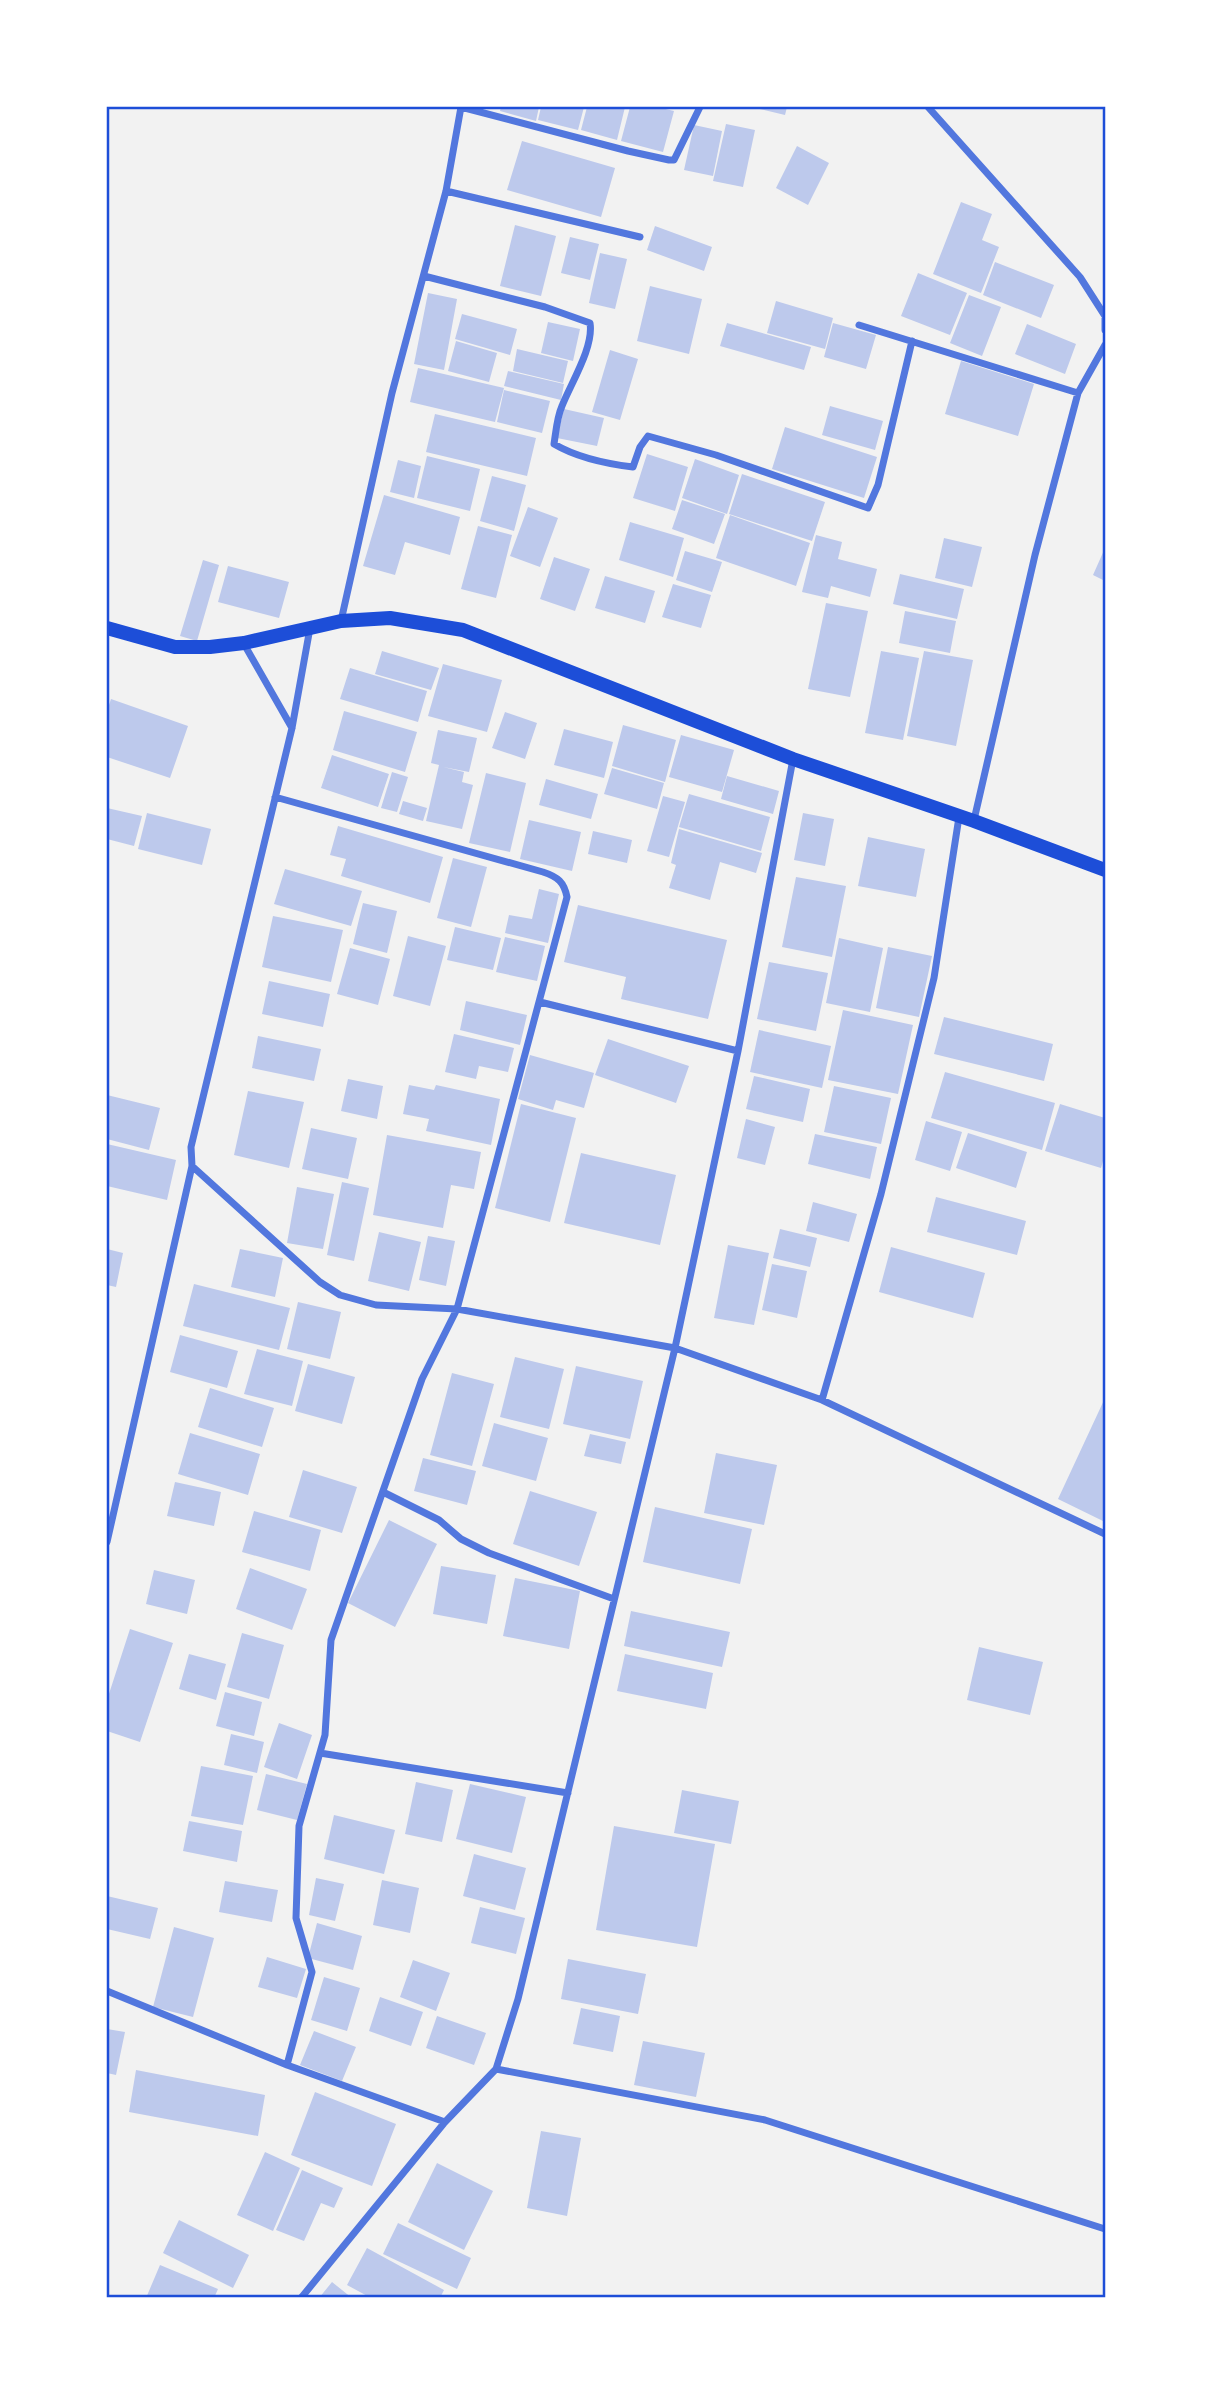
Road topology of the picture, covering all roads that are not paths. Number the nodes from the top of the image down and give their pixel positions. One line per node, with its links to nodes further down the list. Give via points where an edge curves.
1 (461, 107): 2 (street, via 674,160); 4 (street)
2 (700, 107)
3 (928, 107): 8 (street, via 1080,277 1105,316)
4 (446, 191): 5 (street); 6 (street)
5 (640, 237)
6 (424, 276): 9 (street, via 590,323 591,332 561,408 554,444 559,447 633,467 648,436 868,508 878,485); 12 (street)
7 (859, 325): 9 (street)
8 (1105, 330)
9 (912, 341): 11 (street)
10 (1105, 345): 11 (street)
11 (1078, 393): 19 (street)
12 (341, 621): 14 (main road); 17 (main road, via 390,618 463,630)
13 (107, 628): 15 (main road, via 175,647)
14 (310, 628): 15 (main road); 16 (street)
15 (244, 643): 16 (street)
16 (292, 728): 18 (street)
17 (793, 759): 19 (main road); 22 (street)
18 (275, 797): 21 (street, via 556,877 567,897); 23 (street, via 191,1147)
19 (966, 819): 20 (main road); 26 (street, via 934,978 881,1194)
20 (1105, 870)
21 (540, 1002): 22 (street); 24 (street)
22 (738, 1051): 25 (street)
23 (192, 1166): 24 (street, via 340,1295 376,1305); 29 (street)
24 (457, 1308): 25 (street); 27 (street, via 422,1379)
25 (675, 1349): 26 (street); 30 (street)
26 (822, 1401): 28 (street)
27 (383, 1492): 30 (street, via 439,1520 461,1539 489,1553); 31 (street, via 331,1640)
28 (1105, 1534)
29 (107, 1542)
30 (614, 1599): 32 (street)
31 (320, 1753): 32 (street); 34 (street, via 298,1839 296,1917 312,1972)
32 (568, 1793): 35 (street, via 519,1999)
33 (107, 1991): 34 (street)
34 (287, 2066): 36 (street)
35 (496, 2069): 36 (street); 37 (street, via 765,2120)
36 (445, 2122): 38 (street)
37 (1105, 2229)
38 (300, 2298)

